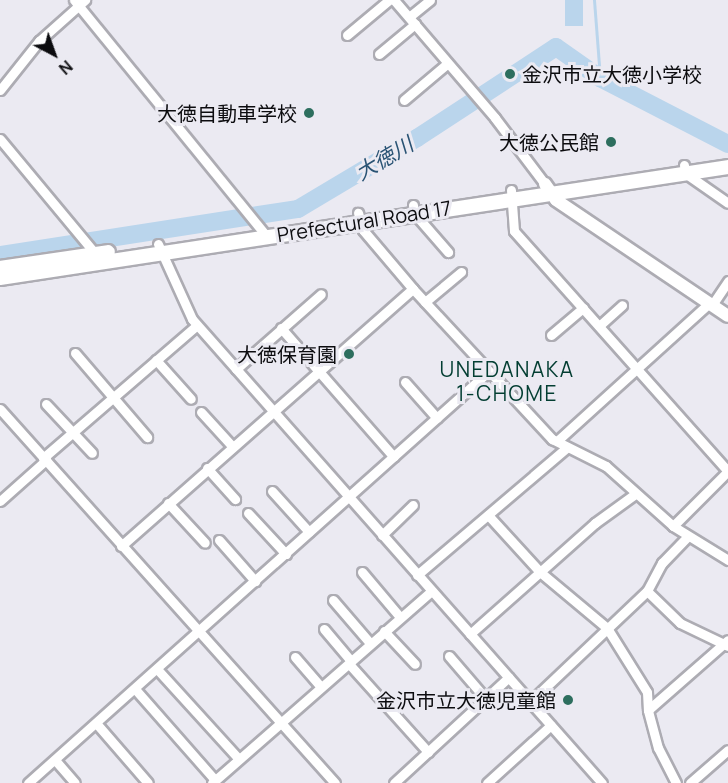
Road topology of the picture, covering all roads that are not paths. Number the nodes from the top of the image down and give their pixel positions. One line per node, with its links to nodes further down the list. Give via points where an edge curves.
1 (389, 0): 6 (street)
2 (394, 0): 5 (street)
3 (430, 0): 5 (street)
4 (79, 2): 9 (street, via 39,41); 20 (street)
5 (412, 21): 7 (street); 8 (street)
6 (347, 35)
7 (378, 54)
8 (448, 63): 10 (street); 15 (street)
9 (0, 90)
10 (404, 100)
11 (0, 139): 22 (street)
12 (728, 159): 14 (main road, Prefectural Road 17)
13 (728, 167): 14 (main road, Prefectural Road 17)
14 (685, 169): 15 (main road, Prefectural Road 17); 17 (street)
15 (547, 189): 16 (main road, Prefectural Road 17); 31 (main road)
16 (511, 194): 18 (main road, Prefectural Road 17); 33 (street, via 514,231)
17 (728, 202)
18 (414, 209): 19 (main road, Prefectural Road 17); 23 (street)
19 (359, 217): 20 (main road, Prefectural Road 17); 28 (street)
20 (258, 224): 21 (main road, Prefectural Road 17)
21 (160, 248): 22 (main road, Prefectural Road 17); 35 (street)
22 (92, 250): 24 (main road, Prefectural Road 17); 26 (main road, Prefectural Road 17)
23 (448, 252)
24 (0, 268)
25 (461, 272): 30 (street)
26 (0, 278)
27 (728, 281): 31 (street)
28 (413, 289): 30 (street); 44 (street)
29 (321, 294): 37 (street)
30 (425, 302): 43 (street)
31 (710, 304): 34 (main road); 41 (street)
32 (622, 305): 36 (street)
33 (583, 308): 36 (street); 38 (street)
34 (728, 316)
35 (197, 325): 40 (street); 42 (street)
36 (599, 326): 41 (street)
37 (281, 328): 42 (street); 44 (street)
38 (551, 335)
39 (75, 353): 46 (street)
40 (156, 360): 46 (street); 47 (street)
41 (637, 368): 55 (street); 62 (street)
42 (236, 369): 50 (street)
43 (488, 372): 52 (street); 55 (street)
44 (317, 373): 50 (street); 59 (street)
45 (405, 382): 52 (street)
46 (113, 396): 53 (street); 54 (street)
47 (191, 399)
48 (46, 404): 53 (street)
49 (201, 412): 56 (street)
50 (274, 412): 56 (street); 65 (street)
51 (2, 413): 60 (street)
52 (437, 418): 59 (street)
53 (72, 432): 58 (street); 60 (street)
54 (147, 437)
55 (558, 441): 57 (street)
56 (232, 446): 61 (street)
57 (566, 448): 64 (street, via 606,466); 71 (street)
58 (92, 453)
59 (394, 457): 65 (street)
60 (45, 459): 67 (street); 78 (street)
61 (207, 468): 66 (street); 68 (street)
62 (728, 471): 72 (street)
63 (272, 491): 73 (street)
64 (635, 494): 72 (street); 82 (street)
65 (349, 497): 73 (street); 74 (street)
66 (235, 500)
67 (0, 501)
68 (168, 503): 77 (street); 78 (street)
69 (413, 505): 74 (street)
70 (248, 513): 79 (street)
71 (488, 514): 82 (street); 83 (street)
72 (673, 526): 75 (street)
73 (309, 532): 79 (street)
74 (381, 535): 83 (street)
75 (687, 537): 80 (street, via 700,540); 86 (street, via 662,563)
76 (219, 540): 84 (street)
77 (205, 543)
78 (121, 546): 91 (street)
79 (286, 554): 84 (street)
80 (728, 560)
81 (362, 572): 88 (street)
82 (540, 572): 89 (street); 93 (street)
83 (417, 575): 85 (street)
84 (255, 580): 91 (street)
85 (430, 591): 88 (street); 93 (street)
86 (647, 591): 89 (street); 95 (street, via 680,623)
87 (333, 600): 94 (street)
88 (400, 617): 92 (street)
89 (607, 628): 105 (street); 106 (street, via 647,692)
90 (324, 630): 98 (street)
91 (199, 631): 100 (street); 107 (street)
92 (384, 631): 94 (street); 99 (street)
93 (470, 634): 101 (street)
94 (370, 642): 98 (street)
95 (727, 644): 106 (street)
96 (449, 656): 104 (street)
97 (295, 657): 102 (street)
98 (350, 663): 102 (street); 111 (street)
99 (415, 664)
100 (157, 669): 103 (street); 112 (street)
101 (509, 677): 104 (street); 105 (street)
102 (320, 686): 107 (street)
103 (135, 689): 108 (street); 114 (street)
104 (486, 699): 111 (street)
105 (531, 701): 109 (street)
106 (648, 710): 122 (street, via 658,748)
107 (280, 721): 112 (street); 118 (street)
108 (96, 723): 113 (street); 117 (street)
109 (551, 725): 120 (street); 121 (street)
110 (728, 750): 123 (street)
111 (428, 752): 119 (street)
112 (238, 758): 114 (street)
113 (55, 760): 115 (street); 116 (street)
114 (214, 781)
115 (28, 783)
116 (75, 783)
117 (148, 783)
118 (335, 783)
119 (394, 783)
120 (487, 783)
121 (602, 783)
122 (676, 783)
123 (690, 783)

